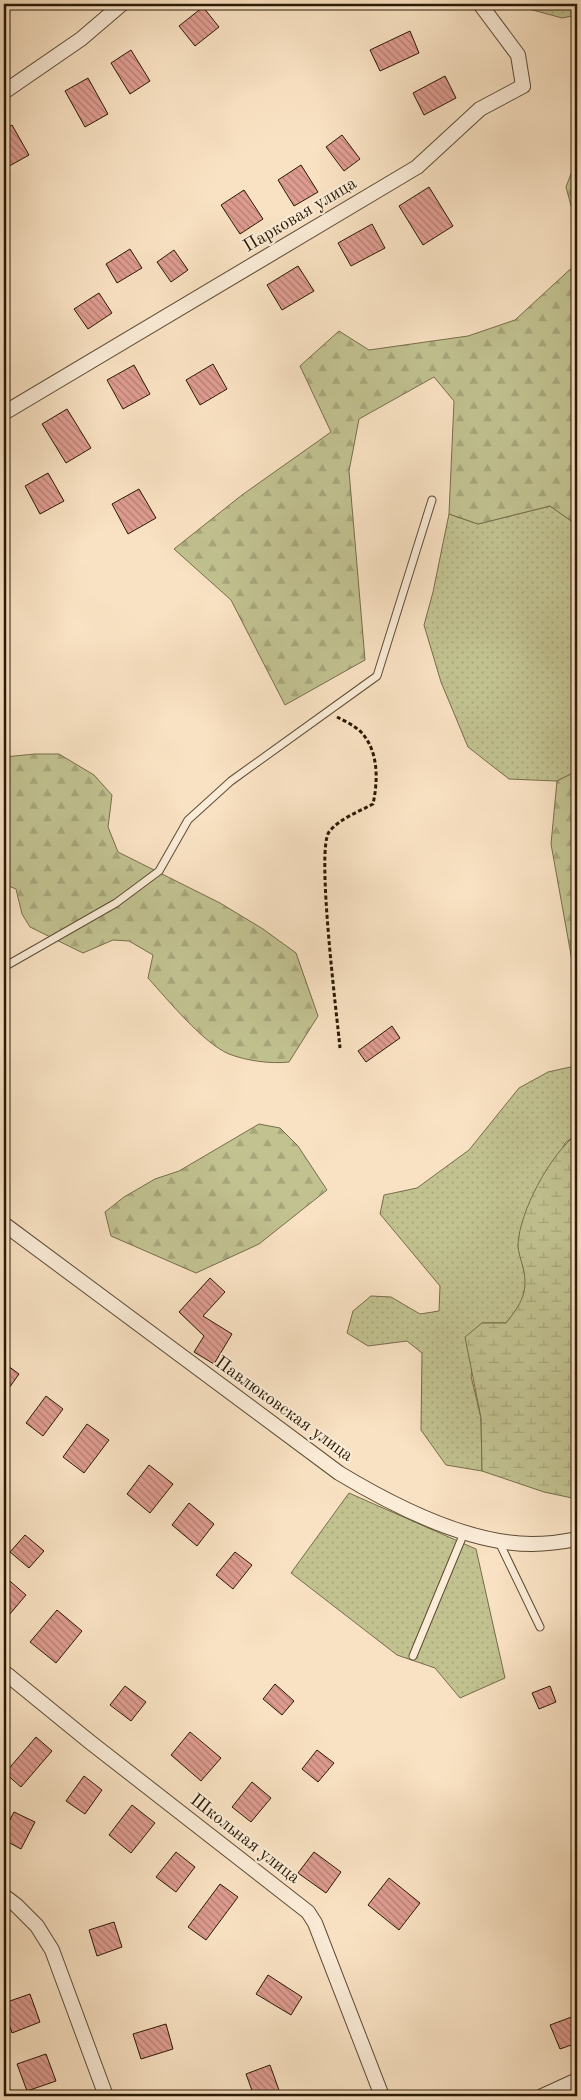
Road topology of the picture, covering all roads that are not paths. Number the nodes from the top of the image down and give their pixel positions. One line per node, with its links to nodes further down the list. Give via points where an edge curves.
1 (122, 4): 3 (street, via 81,39)
2 (480, 4): 4 (street, Парковая улица, via 518,55 523,86 480,109 417,168)
3 (4, 92)
4 (4, 413)
5 (432, 500): 6 (lane, via 377,676 231,781 188,820 159,871 116,903)
6 (4, 967)
7 (4, 1224): 8 (street, Павлюковская улица, via 339,1473 367,1490)
8 (464, 1533): 10 (street, Павлюковская улица); 12 (lane)
9 (577, 1539): 10 (street, Павлюковская улица, via 530,1544)
10 (498, 1540): 11 (lane)
11 (540, 1627)
12 (413, 1656)
13 (4, 1672): 17 (street, Школьная улица, via 308,1912)
14 (4, 1896): 16 (street, via 38,1926 52,1950)
15 (577, 2080): 18 (street)
16 (106, 2096)
17 (382, 2096)
18 (542, 2096)

